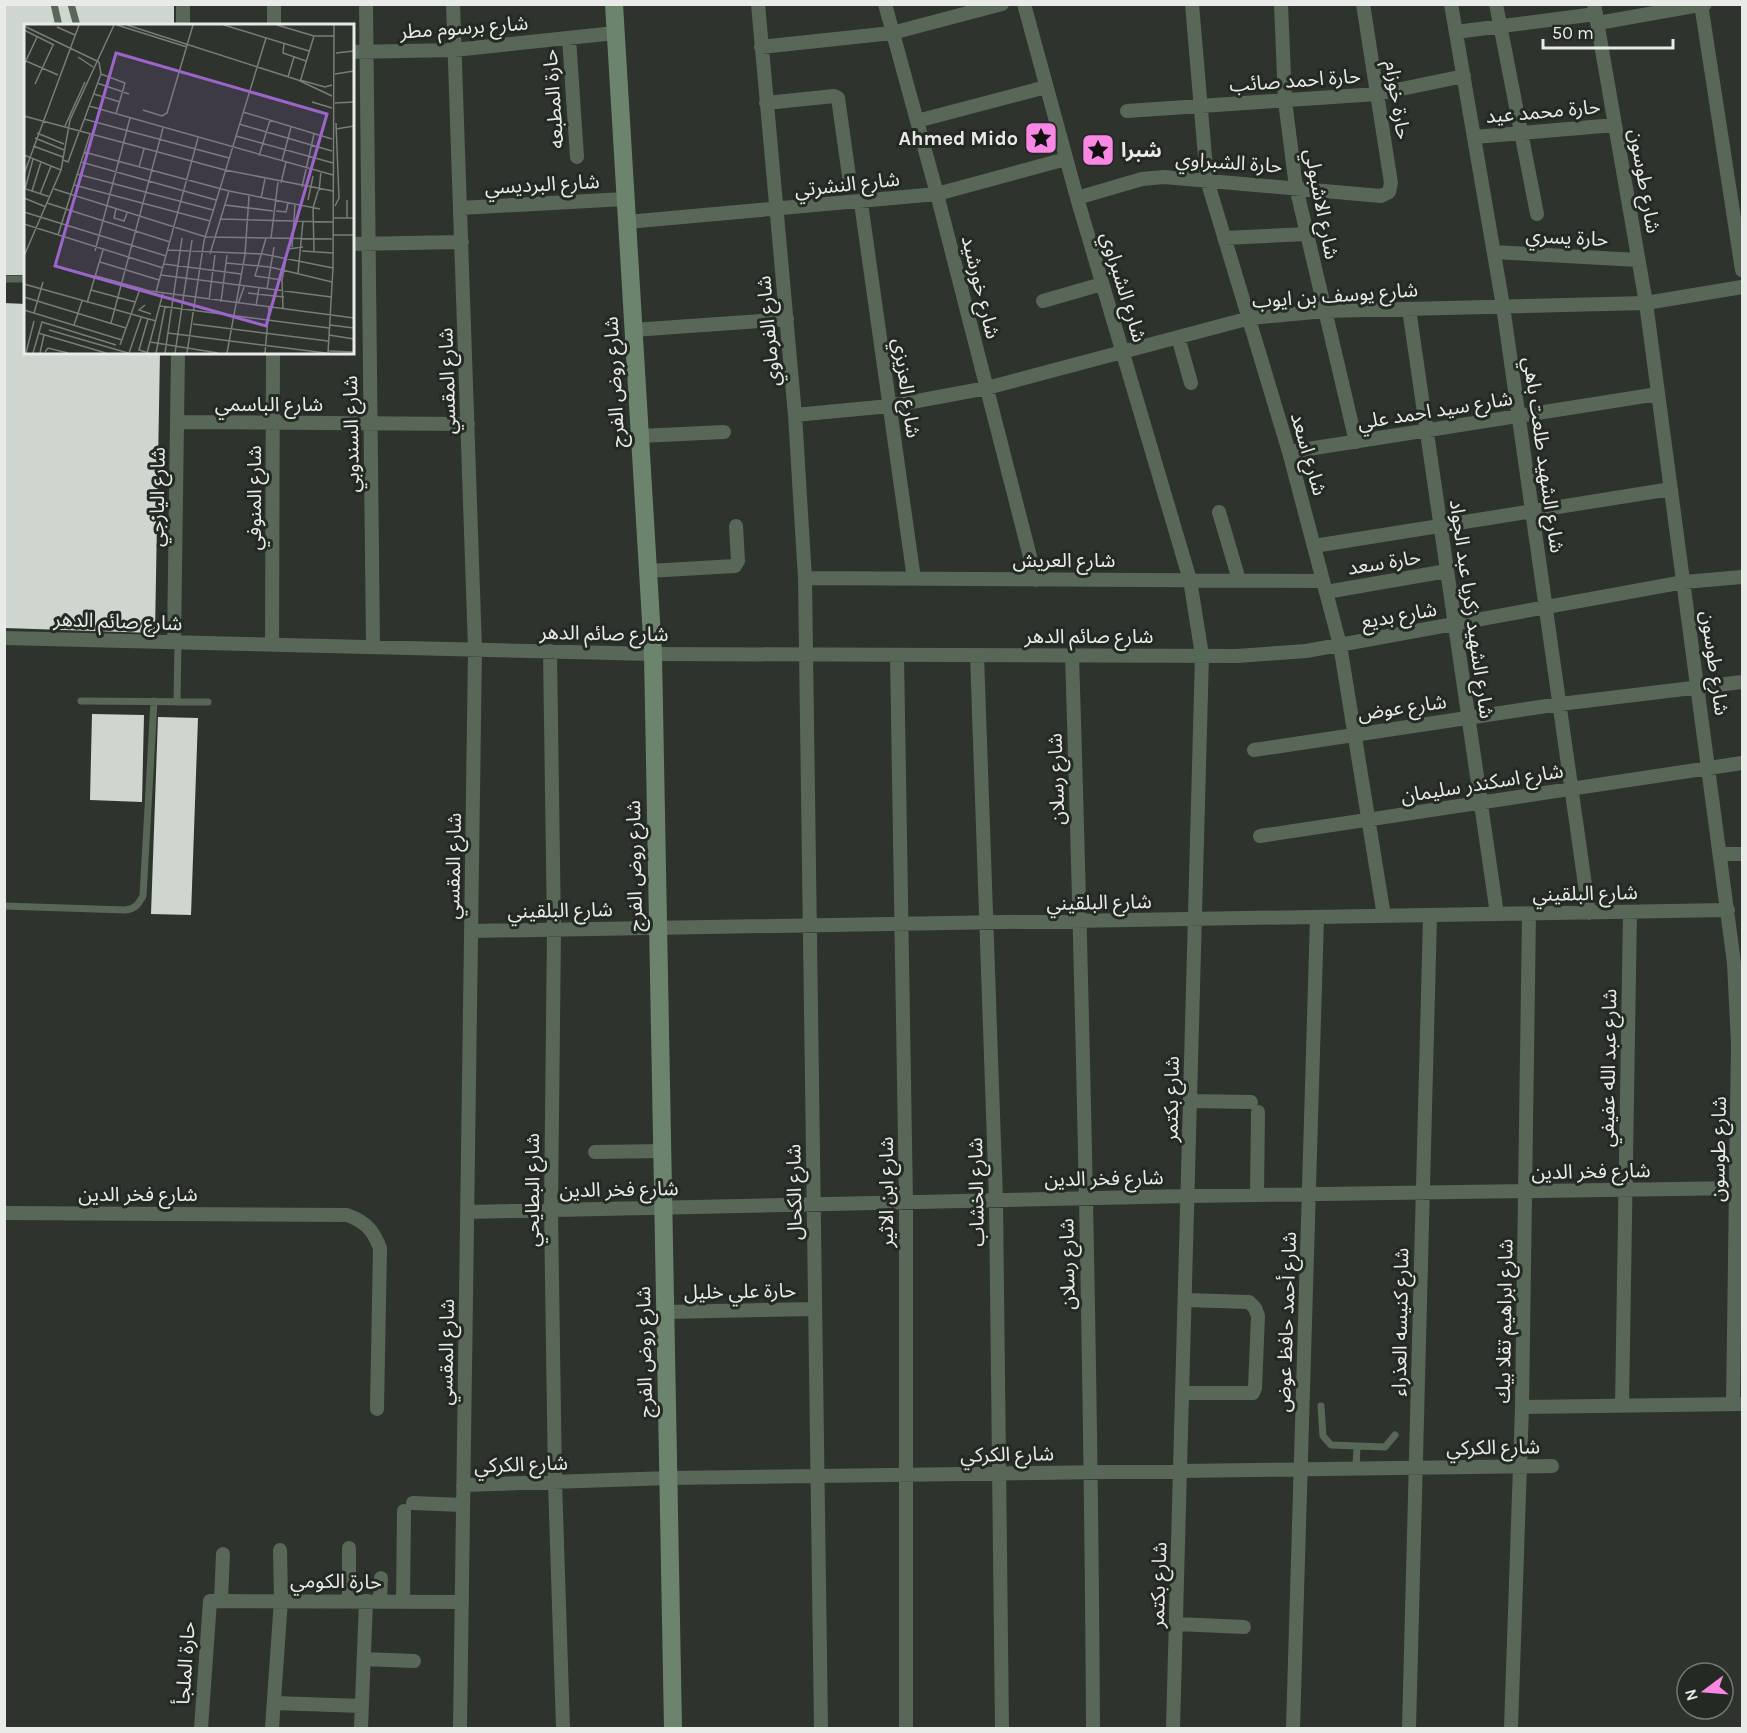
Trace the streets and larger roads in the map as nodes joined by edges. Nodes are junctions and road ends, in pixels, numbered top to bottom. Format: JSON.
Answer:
{"nodes":[{"id":1,"x":183,"y":4,"type":"edge"},
{"id":2,"x":274,"y":4,"type":"edge"},
{"id":3,"x":366,"y":4,"type":"edge"},
{"id":4,"x":453,"y":4,"type":"edge"},
{"id":5,"x":614,"y":4,"type":"edge"},
{"id":6,"x":758,"y":4,"type":"edge"},
{"id":7,"x":885,"y":4,"type":"edge"},
{"id":8,"x":1002,"y":4,"type":"edge"},
{"id":9,"x":1024,"y":4,"type":"edge"},
{"id":10,"x":1192,"y":4,"type":"edge"},
{"id":11,"x":1281,"y":4,"type":"edge"},
{"id":12,"x":1363,"y":4,"type":"edge"},
{"id":13,"x":1451,"y":4,"type":"edge"},
{"id":14,"x":1496,"y":4,"type":"edge"},
{"id":15,"x":1702,"y":5,"type":"edge"},
{"id":16,"x":1596,"y":14,"type":"edge"},
{"id":17,"x":183,"y":24,"type":"edge"},
{"id":18,"x":274,"y":24,"type":"edge"},
{"id":19,"x":1500,"y":26,"type":"junction"},
{"id":20,"x":1456,"y":32,"type":"junction"},
{"id":21,"x":615,"y":33,"type":"junction"},
{"id":22,"x":892,"y":33,"type":"junction"},
{"id":23,"x":568,"y":38,"type":"junction"},
{"id":24,"x":761,"y":46,"type":"junction"},
{"id":25,"x":454,"y":50,"type":"junction"},
{"id":26,"x":359,"y":52,"type":"edge"},
{"id":27,"x":1464,"y":76,"type":"junction"},
{"id":28,"x":1046,"y":87,"type":"junction"},
{"id":29,"x":1377,"y":94,"type":"junction"},
{"id":30,"x":1285,"y":101,"type":"junction"},
{"id":31,"x":766,"y":103,"type":"junction"},
{"id":32,"x":1200,"y":106,"type":"junction"},
{"id":33,"x":1127,"y":111,"type":"dead end"},
{"id":34,"x":917,"y":121,"type":"junction"},
{"id":35,"x":1615,"y":125,"type":"junction"},
{"id":36,"x":1521,"y":133,"type":"junction"},
{"id":37,"x":1475,"y":137,"type":"junction"},
{"id":38,"x":577,"y":158,"type":"dead end"},
{"id":39,"x":1066,"y":159,"type":"junction"},
{"id":40,"x":849,"y":176,"type":"dead end"},
{"id":41,"x":1207,"y":180,"type":"junction"},
{"id":42,"x":1296,"y":187,"type":"junction"},
{"id":43,"x":937,"y":194,"type":"junction"},
{"id":44,"x":1381,"y":195,"type":"joint"},
{"id":45,"x":1077,"y":198,"type":"junction"},
{"id":46,"x":625,"y":199,"type":"junction"},
{"id":47,"x":861,"y":203,"type":"junction"},
{"id":48,"x":460,"y":208,"type":"junction"},
{"id":49,"x":777,"y":210,"type":"junction"},
{"id":50,"x":1537,"y":214,"type":"dead end"},
{"id":51,"x":627,"y":222,"type":"junction"},
{"id":52,"x":1306,"y":234,"type":"junction"},
{"id":53,"x":1224,"y":238,"type":"junction"},
{"id":54,"x":462,"y":242,"type":"junction"},
{"id":55,"x":354,"y":244,"type":"edge"},
{"id":56,"x":369,"y":244,"type":"junction"},
{"id":57,"x":1494,"y":252,"type":"junction"},
{"id":58,"x":1638,"y":260,"type":"junction"},
{"id":59,"x":1743,"y":270,"type":"edge"},
{"id":60,"x":1102,"y":284,"type":"junction"},
{"id":61,"x":1743,"y":287,"type":"edge"},
{"id":62,"x":1043,"y":301,"type":"dead end"},
{"id":63,"x":1646,"y":303,"type":"junction"},
{"id":64,"x":1503,"y":306,"type":"junction"},
{"id":65,"x":1409,"y":309,"type":"junction"},
{"id":66,"x":1325,"y":311,"type":"junction"},
{"id":67,"x":1250,"y":318,"type":"junction"},
{"id":68,"x":787,"y":319,"type":"junction"},
{"id":69,"x":633,"y":330,"type":"junction"},
{"id":70,"x":1178,"y":337,"type":"junction"},
{"id":71,"x":1124,"y":352,"type":"junction"},
{"id":72,"x":178,"y":354,"type":"edge"},
{"id":73,"x":273,"y":354,"type":"edge"},
{"id":74,"x":1191,"y":383,"type":"dead end"},
{"id":75,"x":987,"y":387,"type":"junction"},
{"id":76,"x":1658,"y":394,"type":"junction"},
{"id":77,"x":890,"y":406,"type":"junction"},
{"id":78,"x":795,"y":416,"type":"junction"},
{"id":79,"x":1519,"y":416,"type":"junction"},
{"id":80,"x":177,"y":422,"type":"junction"},
{"id":81,"x":273,"y":423,"type":"junction"},
{"id":82,"x":371,"y":424,"type":"junction"},
{"id":83,"x":468,"y":424,"type":"junction"},
{"id":84,"x":1427,"y":431,"type":"junction"},
{"id":85,"x":724,"y":432,"type":"dead end"},
{"id":86,"x":640,"y":436,"type":"junction"},
{"id":87,"x":1356,"y":442,"type":"junction"},
{"id":88,"x":1289,"y":452,"type":"junction"},
{"id":89,"x":1671,"y":489,"type":"junction"},
{"id":90,"x":1532,"y":511,"type":"junction"},
{"id":91,"x":1219,"y":512,"type":"dead end"},
{"id":92,"x":736,"y":526,"type":"dead end"},
{"id":93,"x":1441,"y":526,"type":"junction"},
{"id":94,"x":1314,"y":546,"type":"junction"},
{"id":95,"x":648,"y":571,"type":"junction"},
{"id":96,"x":1447,"y":572,"type":"junction"},
{"id":97,"x":1743,"y":577,"type":"edge"},
{"id":98,"x":805,"y":578,"type":"junction"},
{"id":99,"x":914,"y":579,"type":"junction"},
{"id":100,"x":1036,"y":580,"type":"junction"},
{"id":101,"x":1190,"y":580,"type":"junction"},
{"id":102,"x":1239,"y":580,"type":"junction"},
{"id":103,"x":1684,"y":582,"type":"junction"},
{"id":104,"x":1325,"y":586,"type":"junction"},
{"id":105,"x":1546,"y":609,"type":"junction"},
{"id":106,"x":1455,"y":625,"type":"junction"},
{"id":107,"x":4,"y":638,"type":"edge"},
{"id":108,"x":176,"y":642,"type":"junction"},
{"id":109,"x":273,"y":645,"type":"junction"},
{"id":110,"x":1340,"y":645,"type":"junction"},
{"id":111,"x":374,"y":647,"type":"junction"},
{"id":112,"x":475,"y":650,"type":"junction"},
{"id":113,"x":550,"y":651,"type":"junction"},
{"id":114,"x":653,"y":654,"type":"junction"},
{"id":115,"x":806,"y":655,"type":"junction"},
{"id":116,"x":897,"y":655,"type":"junction"},
{"id":117,"x":977,"y":655,"type":"junction"},
{"id":118,"x":1072,"y":655,"type":"junction"},
{"id":119,"x":1202,"y":655,"type":"junction"},
{"id":120,"x":1743,"y":681,"type":"edge"},
{"id":121,"x":1699,"y":687,"type":"junction"},
{"id":122,"x":1560,"y":704,"type":"junction"},
{"id":123,"x":1468,"y":717,"type":"junction"},
{"id":124,"x":1355,"y":734,"type":"junction"},
{"id":125,"x":1254,"y":750,"type":"dead end"},
{"id":126,"x":1743,"y":763,"type":"edge"},
{"id":127,"x":1710,"y":768,"type":"junction"},
{"id":128,"x":1571,"y":789,"type":"junction"},
{"id":129,"x":1481,"y":803,"type":"junction"},
{"id":130,"x":1369,"y":819,"type":"junction"},
{"id":131,"x":1260,"y":836,"type":"dead end"},
{"id":132,"x":1721,"y":854,"type":"junction"},
{"id":133,"x":1743,"y":854,"type":"edge"},
{"id":134,"x":1630,"y":912,"type":"junction"},
{"id":135,"x":1589,"y":913,"type":"junction"},
{"id":136,"x":1497,"y":914,"type":"junction"},
{"id":137,"x":1529,"y":914,"type":"junction"},
{"id":138,"x":1384,"y":916,"type":"junction"},
{"id":139,"x":1430,"y":916,"type":"junction"},
{"id":140,"x":1317,"y":917,"type":"junction"},
{"id":141,"x":1733,"y":917,"type":"edge"},
{"id":142,"x":1194,"y":919,"type":"junction"},
{"id":143,"x":1080,"y":921,"type":"junction"},
{"id":144,"x":988,"y":923,"type":"junction"},
{"id":145,"x":902,"y":924,"type":"junction"},
{"id":146,"x":810,"y":926,"type":"junction"},
{"id":147,"x":658,"y":928,"type":"junction"},
{"id":148,"x":554,"y":930,"type":"junction"},
{"id":149,"x":471,"y":931,"type":"junction"},
{"id":150,"x":1738,"y":963,"type":"edge"},
{"id":151,"x":1741,"y":1043,"type":"edge"},
{"id":152,"x":1190,"y":1101,"type":"junction"},
{"id":153,"x":595,"y":1152,"type":"dead end"},
{"id":154,"x":663,"y":1152,"type":"junction"},
{"id":155,"x":1740,"y":1188,"type":"edge"},
{"id":156,"x":1626,"y":1190,"type":"junction"},
{"id":157,"x":1525,"y":1191,"type":"junction"},
{"id":158,"x":1422,"y":1193,"type":"junction"},
{"id":159,"x":1309,"y":1194,"type":"junction"},
{"id":160,"x":1257,"y":1195,"type":"junction"},
{"id":161,"x":1188,"y":1196,"type":"junction"},
{"id":162,"x":1085,"y":1198,"type":"junction"},
{"id":163,"x":996,"y":1200,"type":"junction"},
{"id":164,"x":906,"y":1202,"type":"junction"},
{"id":165,"x":814,"y":1204,"type":"junction"},
{"id":166,"x":664,"y":1207,"type":"junction"},
{"id":167,"x":550,"y":1210,"type":"junction"},
{"id":168,"x":467,"y":1212,"type":"junction"},
{"id":169,"x":4,"y":1213,"type":"edge"},
{"id":170,"x":1186,"y":1300,"type":"junction"},
{"id":171,"x":815,"y":1309,"type":"junction"},
{"id":172,"x":665,"y":1312,"type":"junction"},
{"id":173,"x":1184,"y":1393,"type":"junction"},
{"id":174,"x":1738,"y":1404,"type":"edge"},
{"id":175,"x":1623,"y":1405,"type":"junction"},
{"id":176,"x":1522,"y":1407,"type":"junction"},
{"id":177,"x":377,"y":1409,"type":"dead end"},
{"id":178,"x":1520,"y":1466,"type":"junction"},
{"id":179,"x":1552,"y":1466,"type":"dead end"},
{"id":180,"x":1415,"y":1468,"type":"junction"},
{"id":181,"x":1301,"y":1469,"type":"junction"},
{"id":182,"x":1182,"y":1471,"type":"junction"},
{"id":183,"x":1092,"y":1472,"type":"junction"},
{"id":184,"x":1001,"y":1473,"type":"junction"},
{"id":185,"x":906,"y":1475,"type":"junction"},
{"id":186,"x":817,"y":1476,"type":"junction"},
{"id":187,"x":669,"y":1478,"type":"junction"},
{"id":188,"x":555,"y":1482,"type":"junction"},
{"id":189,"x":463,"y":1485,"type":"junction"},
{"id":190,"x":463,"y":1505,"type":"junction"},
{"id":191,"x":349,"y":1548,"type":"dead end"},
{"id":192,"x":280,"y":1550,"type":"dead end"},
{"id":193,"x":223,"y":1554,"type":"dead end"},
{"id":194,"x":381,"y":1578,"type":"dead end"},
{"id":195,"x":215,"y":1600,"type":"junction"},
{"id":196,"x":281,"y":1600,"type":"junction"},
{"id":197,"x":348,"y":1601,"type":"junction"},
{"id":198,"x":373,"y":1601,"type":"junction"},
{"id":199,"x":403,"y":1602,"type":"junction"},
{"id":200,"x":462,"y":1602,"type":"junction"},
{"id":201,"x":1177,"y":1624,"type":"junction"},
{"id":202,"x":1244,"y":1627,"type":"dead end"},
{"id":203,"x":364,"y":1659,"type":"junction"},
{"id":204,"x":414,"y":1661,"type":"dead end"},
{"id":205,"x":274,"y":1703,"type":"junction"},
{"id":206,"x":362,"y":1706,"type":"junction"},
{"id":207,"x":201,"y":1728,"type":"edge"},
{"id":208,"x":272,"y":1728,"type":"edge"},
{"id":209,"x":361,"y":1728,"type":"edge"},
{"id":210,"x":460,"y":1728,"type":"edge"},
{"id":211,"x":563,"y":1728,"type":"edge"},
{"id":212,"x":673,"y":1728,"type":"edge"},
{"id":213,"x":821,"y":1728,"type":"edge"},
{"id":214,"x":906,"y":1728,"type":"edge"},
{"id":215,"x":1002,"y":1728,"type":"edge"},
{"id":216,"x":1093,"y":1728,"type":"edge"},
{"id":217,"x":1173,"y":1728,"type":"edge"},
{"id":218,"x":1293,"y":1728,"type":"edge"},
{"id":219,"x":1409,"y":1728,"type":"edge"},
{"id":220,"x":1511,"y":1728,"type":"edge"}],
"edges":[{"from":1,"to":17,"type":"street"},
{"from":2,"to":18,"type":"street"},
{"from":3,"to":26,"type":"street","name":"شارع السندوبي"},
{"from":4,"to":25,"type":"street","name":"شارع المقسي"},
{"from":5,"to":21,"type":"street","name":"شارع روض الفرج"},
{"from":6,"to":24,"type":"street","name":"شارع الفرماوي"},
{"from":7,"to":22,"type":"street","name":"شارع خورشيد"},
{"from":8,"to":22,"type":"street"},
{"from":9,"to":28,"type":"street","name":"شارع الشبراوي"},
{"from":10,"to":32,"type":"street","name":"شارع اسعد"},
{"from":11,"to":30,"type":"street","name":"شارع الاشبولي"},
{"from":12,"to":29,"type":"street","name":"حارة خوزام"},
{"from":13,"to":20,"type":"street","name":"شارع الشهيد طلعت باهي"},
{"from":14,"to":19,"type":"street"},
{"from":15,"to":16,"type":"street"},
{"from":15,"to":59,"type":"street"},
{"from":16,"to":19,"type":"street"},
{"from":16,"to":35,"type":"street","name":"شارع طوسون"},
{"from":19,"to":20,"type":"street"},
{"from":19,"to":36,"type":"street"},
{"from":20,"to":27,"type":"street","name":"شارع الشهيد طلعت باهي"},
{"from":21,"to":23,"type":"street","name":"شارع برسوم مطر"},
{"from":21,"to":46,"type":"street","name":"شارع روض الفرج"},
{"from":22,"to":24,"type":"street"},
{"from":22,"to":34,"type":"street","name":"شارع خورشيد"},
{"from":23,"to":25,"type":"street","name":"شارع برسوم مطر"},
{"from":23,"to":38,"type":"street","name":"حارة المطبعه"},
{"from":24,"to":31,"type":"street","name":"شارع الفرماوي"},
{"from":25,"to":26,"type":"street","name":"شارع برسوم مطر"},
{"from":25,"to":48,"type":"street","name":"شارع المقسي"},
{"from":26,"to":56,"type":"street","name":"شارع السندوبي"},
{"from":27,"to":29,"type":"street","name":"حارة احمد صائب"},
{"from":27,"to":37,"type":"street","name":"شارع الشهيد طلعت باهي"},
{"from":28,"to":34,"type":"street"},
{"from":28,"to":39,"type":"street","name":"شارع الشبراوي"},
{"from":29,"to":30,"type":"street","name":"حارة احمد صائب"},
{"from":29,"to":44,"type":"street","name":"حارة خوزام"},
{"from":30,"to":32,"type":"street","name":"حارة احمد صائب"},
{"from":30,"to":42,"type":"street","name":"شارع الاشبولي"},
{"from":31,"to":40,"type":"street"},
{"from":31,"to":49,"type":"street","name":"شارع الفرماوي"},
{"from":32,"to":33,"type":"street","name":"حارة احمد صائب"},
{"from":32,"to":41,"type":"street","name":"شارع اسعد"},
{"from":34,"to":43,"type":"street","name":"شارع خورشيد"},
{"from":35,"to":36,"type":"street","name":"حارة محمد عيد"},
{"from":35,"to":58,"type":"street","name":"شارع طوسون"},
{"from":36,"to":37,"type":"street","name":"حارة محمد عيد"},
{"from":36,"to":50,"type":"street"},
{"from":37,"to":57,"type":"street","name":"شارع الشهيد طلعت باهي"},
{"from":39,"to":43,"type":"street","name":"شارع النشرتي"},
{"from":39,"to":45,"type":"street","name":"شارع الشبراوي"},
{"from":41,"to":42,"type":"street","name":"حارة الشبراوي"},
{"from":41,"to":45,"type":"street","name":"حارة الشبراوي"},
{"from":41,"to":53,"type":"street","name":"شارع اسعد"},
{"from":42,"to":44,"type":"street","name":"حارة الشبراوي"},
{"from":42,"to":52,"type":"street","name":"شارع الاشبولي"},
{"from":43,"to":47,"type":"street","name":"شارع النشرتي"},
{"from":43,"to":75,"type":"street","name":"شارع خورشيد"},
{"from":45,"to":60,"type":"street","name":"شارع الشبراوي"},
{"from":46,"to":48,"type":"street","name":"شارع البرديسي"},
{"from":46,"to":51,"type":"street","name":"شارع روض الفرج"},
{"from":47,"to":49,"type":"street","name":"شارع النشرتي"},
{"from":47,"to":77,"type":"street","name":"شارع العزيزي"},
{"from":48,"to":54,"type":"street","name":"شارع المقسي"},
{"from":49,"to":51,"type":"street","name":"شارع النشرتي"},
{"from":49,"to":68,"type":"street","name":"شارع الفرماوي"},
{"from":51,"to":69,"type":"street","name":"شارع روض الفرج"},
{"from":52,"to":53,"type":"street"},
{"from":52,"to":66,"type":"street","name":"شارع الاشبولي"},
{"from":53,"to":67,"type":"street","name":"شارع اسعد"},
{"from":54,"to":56,"type":"street"},
{"from":54,"to":83,"type":"street","name":"شارع المقسي"},
{"from":55,"to":56,"type":"street"},
{"from":56,"to":82,"type":"street","name":"شارع السندوبي"},
{"from":57,"to":58,"type":"street","name":"حارة يسري"},
{"from":57,"to":64,"type":"street","name":"شارع الشهيد طلعت باهي"},
{"from":58,"to":63,"type":"street","name":"شارع طوسون"},
{"from":60,"to":62,"type":"street"},
{"from":60,"to":71,"type":"street","name":"شارع الشبراوي"},
{"from":61,"to":63,"type":"street","name":"شارع يوسف بن ايوب"},
{"from":63,"to":64,"type":"street","name":"شارع يوسف بن ايوب"},
{"from":63,"to":76,"type":"street","name":"شارع طوسون"},
{"from":64,"to":65,"type":"street","name":"شارع يوسف بن ايوب"},
{"from":64,"to":79,"type":"street","name":"شارع الشهيد طلعت باهي"},
{"from":65,"to":66,"type":"street","name":"شارع يوسف بن ايوب"},
{"from":65,"to":84,"type":"street","name":"شارع الشهيد زكريا عبد الجواد"},
{"from":66,"to":67,"type":"street","name":"شارع يوسف بن ايوب"},
{"from":66,"to":87,"type":"street","name":"شارع الاشبولي"},
{"from":67,"to":70,"type":"street","name":"شارع يوسف بن ايوب"},
{"from":67,"to":88,"type":"street","name":"شارع اسعد"},
{"from":68,"to":69,"type":"street"},
{"from":68,"to":78,"type":"street","name":"شارع الفرماوي"},
{"from":69,"to":86,"type":"street","name":"شارع روض الفرج"},
{"from":70,"to":71,"type":"street","name":"شارع يوسف بن ايوب"},
{"from":70,"to":74,"type":"street"},
{"from":71,"to":75,"type":"street","name":"شارع يوسف بن ايوب"},
{"from":71,"to":101,"type":"street","name":"شارع الشبراوي"},
{"from":72,"to":80,"type":"street","name":"شارع اليازجي"},
{"from":73,"to":81,"type":"street","name":"شارع المنوفي"},
{"from":75,"to":77,"type":"street","name":"شارع يوسف بن ايوب"},
{"from":75,"to":100,"type":"street","name":"شارع خورشيد"},
{"from":76,"to":79,"type":"street","name":"شارع سيد احمد علي"},
{"from":76,"to":89,"type":"street","name":"شارع طوسون"},
{"from":77,"to":78,"type":"street","name":"شارع يوسف بن ايوب"},
{"from":77,"to":99,"type":"street","name":"شارع العزيزي"},
{"from":78,"to":98,"type":"street","name":"شارع الفرماوي"},
{"from":79,"to":84,"type":"street","name":"شارع سيد احمد علي"},
{"from":79,"to":90,"type":"street","name":"شارع الشهيد طلعت باهي"},
{"from":80,"to":81,"type":"street","name":"شارع الباسمي"},
{"from":80,"to":108,"type":"street","name":"شارع اليازجي"},
{"from":81,"to":82,"type":"street","name":"شارع الباسمي"},
{"from":81,"to":109,"type":"street","name":"شارع المنوفي"},
{"from":82,"to":83,"type":"street","name":"شارع الباسمي"},
{"from":82,"to":111,"type":"street","name":"شارع السندوبي"},
{"from":83,"to":112,"type":"street","name":"شارع المقسي"},
{"from":84,"to":87,"type":"street","name":"شارع سيد احمد علي"},
{"from":84,"to":93,"type":"street","name":"شارع الشهيد زكريا عبد الجواد"},
{"from":85,"to":86,"type":"street"},
{"from":86,"to":95,"type":"street","name":"شارع روض الفرج"},
{"from":87,"to":88,"type":"street","name":"شارع سيد احمد علي"},
{"from":88,"to":94,"type":"street","name":"شارع اسعد"},
{"from":89,"to":90,"type":"street"},
{"from":89,"to":103,"type":"street","name":"شارع طوسون"},
{"from":90,"to":93,"type":"street"},
{"from":90,"to":105,"type":"street","name":"شارع الشهيد طلعت باهي"},
{"from":91,"to":102,"type":"street"},
{"from":92,"to":95,"type":"street"},
{"from":93,"to":94,"type":"street"},
{"from":93,"to":96,"type":"street","name":"شارع الشهيد زكريا عبد الجواد"},
{"from":94,"to":104,"type":"street","name":"شارع اسعد"},
{"from":95,"to":114,"type":"street","name":"شارع روض الفرج"},
{"from":96,"to":104,"type":"street","name":"حارة سعد"},
{"from":96,"to":106,"type":"street","name":"شارع الشهيد زكريا عبد الجواد"},
{"from":97,"to":103,"type":"street","name":"شارع بديع"},
{"from":98,"to":99,"type":"street","name":"شارع العريش"},
{"from":98,"to":115,"type":"street","name":"شارع الفرماوي"},
{"from":99,"to":100,"type":"street","name":"شارع العريش"},
{"from":100,"to":101,"type":"street","name":"شارع العريش"},
{"from":101,"to":102,"type":"street","name":"شارع العريش"},
{"from":101,"to":119,"type":"street","name":"شارع بكتمر"},
{"from":102,"to":104,"type":"street","name":"شارع العريش"},
{"from":103,"to":105,"type":"street","name":"شارع بديع"},
{"from":103,"to":121,"type":"street","name":"شارع طوسون"},
{"from":104,"to":110,"type":"street","name":"شارع اسعد"},
{"from":105,"to":106,"type":"street","name":"شارع بديع"},
{"from":105,"to":122,"type":"street","name":"شارع الشهيد طلعت باهي"},
{"from":106,"to":110,"type":"street","name":"شارع بديع"},
{"from":106,"to":123,"type":"street","name":"شارع الشهيد زكريا عبد الجواد"},
{"from":107,"to":108,"type":"street","name":"شارع صائم الدهر"},
{"from":108,"to":109,"type":"street","name":"شارع صائم الدهر"},
{"from":109,"to":111,"type":"street","name":"شارع صائم الدهر"},
{"from":110,"to":119,"type":"street","name":"شارع بديع"},
{"from":110,"to":124,"type":"street","name":"شارع اسعد"},
{"from":111,"to":112,"type":"street","name":"شارع صائم الدهر"},
{"from":112,"to":113,"type":"street","name":"شارع صائم الدهر"},
{"from":112,"to":149,"type":"street","name":"شارع المقسي"},
{"from":113,"to":114,"type":"street","name":"شارع صائم الدهر"},
{"from":113,"to":148,"type":"street","name":"شارع البطايحي"},
{"from":114,"to":115,"type":"street","name":"شارع صائم الدهر"},
{"from":114,"to":147,"type":"street","name":"شارع روض الفرج"},
{"from":115,"to":116,"type":"street","name":"شارع صائم الدهر"},
{"from":115,"to":146,"type":"street","name":"شارع الكحال"},
{"from":116,"to":117,"type":"street","name":"شارع صائم الدهر"},
{"from":116,"to":145,"type":"street","name":"شارع ابن الاثير"},
{"from":117,"to":118,"type":"street","name":"شارع صائم الدهر"},
{"from":117,"to":144,"type":"street","name":"شارع الخشاب"},
{"from":118,"to":119,"type":"street","name":"شارع صائم الدهر"},
{"from":118,"to":143,"type":"street","name":"شارع رسلان"},
{"from":119,"to":142,"type":"street","name":"شارع بكتمر"},
{"from":120,"to":121,"type":"street","name":"شارع عوض"},
{"from":121,"to":122,"type":"street","name":"شارع عوض"},
{"from":121,"to":127,"type":"street","name":"شارع طوسون"},
{"from":122,"to":123,"type":"street","name":"شارع عوض"},
{"from":122,"to":128,"type":"street","name":"شارع الشهيد طلعت باهي"},
{"from":123,"to":124,"type":"street","name":"شارع عوض"},
{"from":123,"to":129,"type":"street","name":"شارع الشهيد زكريا عبد الجواد"},
{"from":124,"to":125,"type":"street","name":"شارع عوض"},
{"from":124,"to":130,"type":"street","name":"شارع اسعد"},
{"from":126,"to":127,"type":"street","name":"شارع اسكندر سليمان"},
{"from":127,"to":128,"type":"street","name":"شارع اسكندر سليمان"},
{"from":127,"to":132,"type":"street","name":"شارع طوسون"},
{"from":128,"to":129,"type":"street","name":"شارع اسكندر سليمان"},
{"from":128,"to":135,"type":"street","name":"شارع الشهيد طلعت باهي"},
{"from":129,"to":130,"type":"street","name":"شارع اسكندر سليمان"},
{"from":129,"to":136,"type":"street","name":"شارع الشهيد زكريا عبد الجواد"},
{"from":130,"to":131,"type":"street","name":"شارع اسكندر سليمان"},
{"from":130,"to":138,"type":"street","name":"شارع اسعد"},
{"from":132,"to":133,"type":"street"},
{"from":132,"to":141,"type":"street","name":"شارع طوسون"},
{"from":134,"to":135,"type":"street","name":"شارع البلقيني"},
{"from":134,"to":141,"type":"street","name":"شارع البلقيني"},
{"from":134,"to":156,"type":"street","name":"شارع عبد الله عفيفي"},
{"from":135,"to":137,"type":"street","name":"شارع البلقيني"},
{"from":136,"to":137,"type":"street","name":"شارع البلقيني"},
{"from":136,"to":139,"type":"street","name":"شارع البلقيني"},
{"from":137,"to":157,"type":"street","name":"شارع ابراهيم تقلا بيك"},
{"from":138,"to":139,"type":"street","name":"شارع البلقيني"},
{"from":138,"to":140,"type":"street","name":"شارع البلقيني"},
{"from":139,"to":158,"type":"street","name":"شارع كنيسه العذراء"},
{"from":140,"to":142,"type":"street","name":"شارع البلقيني"},
{"from":140,"to":159,"type":"street","name":"شارع أحمد حافظ عوض"},
{"from":141,"to":150,"type":"street","name":"شارع طوسون"},
{"from":142,"to":143,"type":"street","name":"شارع البلقيني"},
{"from":142,"to":152,"type":"street","name":"شارع بكتمر"},
{"from":143,"to":144,"type":"street","name":"شارع البلقيني"},
{"from":143,"to":162,"type":"street","name":"شارع رسلان"},
{"from":144,"to":145,"type":"street","name":"شارع البلقيني"},
{"from":144,"to":163,"type":"street","name":"شارع الخشاب"},
{"from":145,"to":146,"type":"street","name":"شارع البلقيني"},
{"from":145,"to":164,"type":"street","name":"شارع ابن الاثير"},
{"from":146,"to":147,"type":"street","name":"شارع البلقيني"},
{"from":146,"to":165,"type":"street","name":"شارع الكحال"},
{"from":147,"to":148,"type":"street","name":"شارع البلقيني"},
{"from":147,"to":154,"type":"street","name":"شارع روض الفرج"},
{"from":148,"to":149,"type":"street","name":"شارع البلقيني"},
{"from":148,"to":167,"type":"street","name":"شارع البطايحي"},
{"from":149,"to":168,"type":"street","name":"شارع المقسي"},
{"from":150,"to":151,"type":"street","name":"شارع طوسون"},
{"from":151,"to":155,"type":"street","name":"شارع طوسون"},
{"from":152,"to":160,"type":"street"},
{"from":152,"to":161,"type":"street","name":"شارع بكتمر"},
{"from":153,"to":154,"type":"street"},
{"from":154,"to":166,"type":"street","name":"شارع روض الفرج"},
{"from":155,"to":156,"type":"street","name":"شارع فخر الدين"},
{"from":155,"to":174,"type":"street","name":"شارع طوسون"},
{"from":156,"to":157,"type":"street","name":"شارع فخر الدين"},
{"from":156,"to":175,"type":"street","name":"شارع عبد الله عفيفي"},
{"from":157,"to":158,"type":"street","name":"شارع فخر الدين"},
{"from":157,"to":176,"type":"street","name":"شارع ابراهيم تقلا بيك"},
{"from":158,"to":159,"type":"street","name":"شارع فخر الدين"},
{"from":158,"to":180,"type":"street","name":"شارع كنيسه العذراء"},
{"from":159,"to":160,"type":"street","name":"شارع فخر الدين"},
{"from":159,"to":181,"type":"street","name":"شارع أحمد حافظ عوض"},
{"from":160,"to":161,"type":"street","name":"شارع فخر الدين"},
{"from":161,"to":162,"type":"street","name":"شارع فخر الدين"},
{"from":161,"to":170,"type":"street","name":"شارع بكتمر"},
{"from":162,"to":163,"type":"street","name":"شارع فخر الدين"},
{"from":162,"to":183,"type":"street","name":"شارع رسلان"},
{"from":163,"to":164,"type":"street","name":"شارع فخر الدين"},
{"from":163,"to":184,"type":"street","name":"شارع الخشاب"},
{"from":164,"to":165,"type":"street","name":"شارع فخر الدين"},
{"from":164,"to":185,"type":"street","name":"شارع ابن الاثير"},
{"from":165,"to":166,"type":"street","name":"شارع فخر الدين"},
{"from":165,"to":171,"type":"street","name":"شارع الكحال"},
{"from":166,"to":167,"type":"street","name":"شارع فخر الدين"},
{"from":166,"to":172,"type":"street","name":"شارع روض الفرج"},
{"from":167,"to":168,"type":"street","name":"شارع فخر الدين"},
{"from":167,"to":188,"type":"street","name":"شارع البطايحي"},
{"from":168,"to":189,"type":"street","name":"شارع المقسي"},
{"from":169,"to":177,"type":"street","name":"شارع فخر الدين"},
{"from":170,"to":173,"type":"street","name":"شارع بكتمر"},
{"from":170,"to":173,"type":"street"},
{"from":171,"to":172,"type":"street","name":"حارة علي خليل"},
{"from":171,"to":186,"type":"street","name":"شارع الكحال"},
{"from":172,"to":187,"type":"street","name":"شارع روض الفرج"},
{"from":173,"to":182,"type":"street","name":"شارع بكتمر"},
{"from":174,"to":175,"type":"street"},
{"from":175,"to":176,"type":"street"},
{"from":176,"to":178,"type":"street","name":"شارع ابراهيم تقلا بيك"},
{"from":178,"to":179,"type":"street","name":"شارع الكركي"},
{"from":178,"to":180,"type":"street","name":"شارع الكركي"},
{"from":178,"to":220,"type":"street","name":"شارع ابراهيم تقلا بيك"},
{"from":180,"to":181,"type":"street","name":"شارع الكركي"},
{"from":180,"to":219,"type":"street","name":"شارع كنيسه العذراء"},
{"from":181,"to":182,"type":"street","name":"شارع الكركي"},
{"from":181,"to":218,"type":"street","name":"شارع أحمد حافظ عوض"},
{"from":182,"to":183,"type":"street","name":"شارع الكركي"},
{"from":182,"to":201,"type":"street","name":"شارع بكتمر"},
{"from":183,"to":184,"type":"street","name":"شارع الكركي"},
{"from":183,"to":216,"type":"street","name":"شارع رسلان"},
{"from":184,"to":185,"type":"street","name":"شارع الكركي"},
{"from":184,"to":215,"type":"street","name":"شارع الخشاب"},
{"from":185,"to":186,"type":"street","name":"شارع الكركي"},
{"from":185,"to":214,"type":"street","name":"شارع ابن الاثير"},
{"from":186,"to":187,"type":"street","name":"شارع الكركي"},
{"from":186,"to":213,"type":"street","name":"شارع الكحال"},
{"from":187,"to":188,"type":"street","name":"شارع الكركي"},
{"from":187,"to":212,"type":"street","name":"شارع روض الفرج"},
{"from":188,"to":189,"type":"street","name":"شارع الكركي"},
{"from":188,"to":211,"type":"street","name":"شارع البطايحي"},
{"from":189,"to":190,"type":"street","name":"شارع المقسي"},
{"from":190,"to":199,"type":"street"},
{"from":190,"to":200,"type":"street","name":"شارع المقسي"},
{"from":191,"to":197,"type":"street"},
{"from":192,"to":196,"type":"street"},
{"from":193,"to":195,"type":"street","name":"حارة الملجأ"},
{"from":194,"to":198,"type":"street"},
{"from":195,"to":196,"type":"street","name":"حارة الكومي"},
{"from":195,"to":207,"type":"street","name":"حارة الملجأ"},
{"from":196,"to":197,"type":"street","name":"حارة الكومي"},
{"from":196,"to":205,"type":"street"},
{"from":197,"to":198,"type":"street","name":"حارة الكومي"},
{"from":198,"to":199,"type":"street","name":"حارة الكومي"},
{"from":198,"to":203,"type":"street"},
{"from":199,"to":200,"type":"street","name":"حارة الكومي"},
{"from":200,"to":210,"type":"street","name":"شارع المقسي"},
{"from":201,"to":202,"type":"street"},
{"from":201,"to":217,"type":"street","name":"شارع بكتمر"},
{"from":203,"to":204,"type":"street"},
{"from":203,"to":206,"type":"street"},
{"from":205,"to":206,"type":"street"},
{"from":205,"to":208,"type":"street"},
{"from":206,"to":209,"type":"street"}]}
